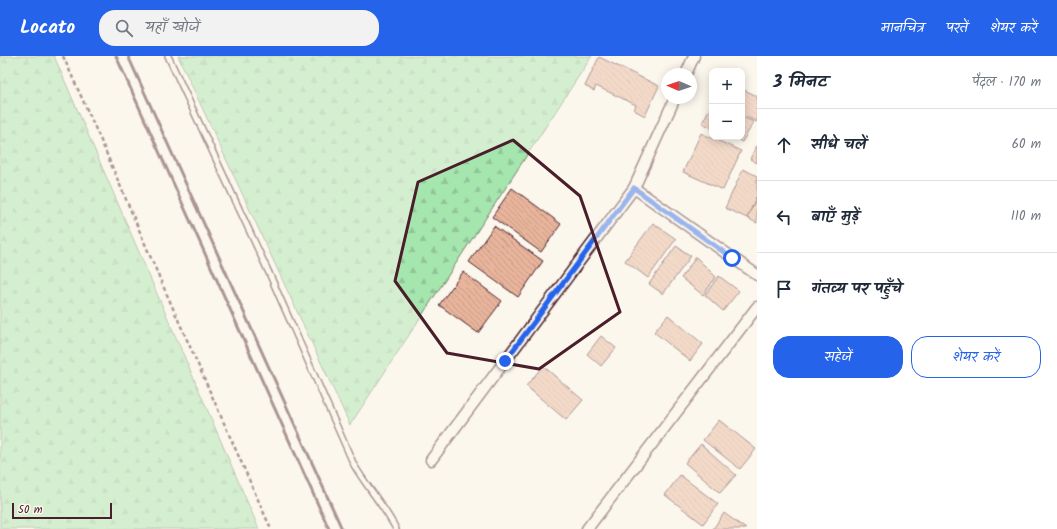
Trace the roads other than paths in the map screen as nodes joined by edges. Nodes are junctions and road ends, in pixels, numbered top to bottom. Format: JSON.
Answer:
{"nodes":[{"id":1,"x":168,"y":56,"type":"edge"},
{"id":2,"x":694,"y":56,"type":"edge"},
{"id":3,"x":689,"y":68,"type":"edge"},
{"id":4,"x":672,"y":104,"type":"edge"},
{"id":5,"x":634,"y":188,"type":"junction"},
{"id":6,"x":757,"y":275,"type":"edge"},
{"id":7,"x":757,"y":307,"type":"edge"},
{"id":8,"x":431,"y":460,"type":"dead end"},
{"id":9,"x":396,"y":529,"type":"edge"},
{"id":10,"x":587,"y":529,"type":"edge"}],
"edges":[{"from":1,"to":9,"type":"lane"},
{"from":2,"to":3,"type":"street"},
{"from":4,"to":5,"type":"street"},
{"from":5,"to":6,"type":"street"},
{"from":5,"to":8,"type":"street"},
{"from":7,"to":10,"type":"street"}]}
